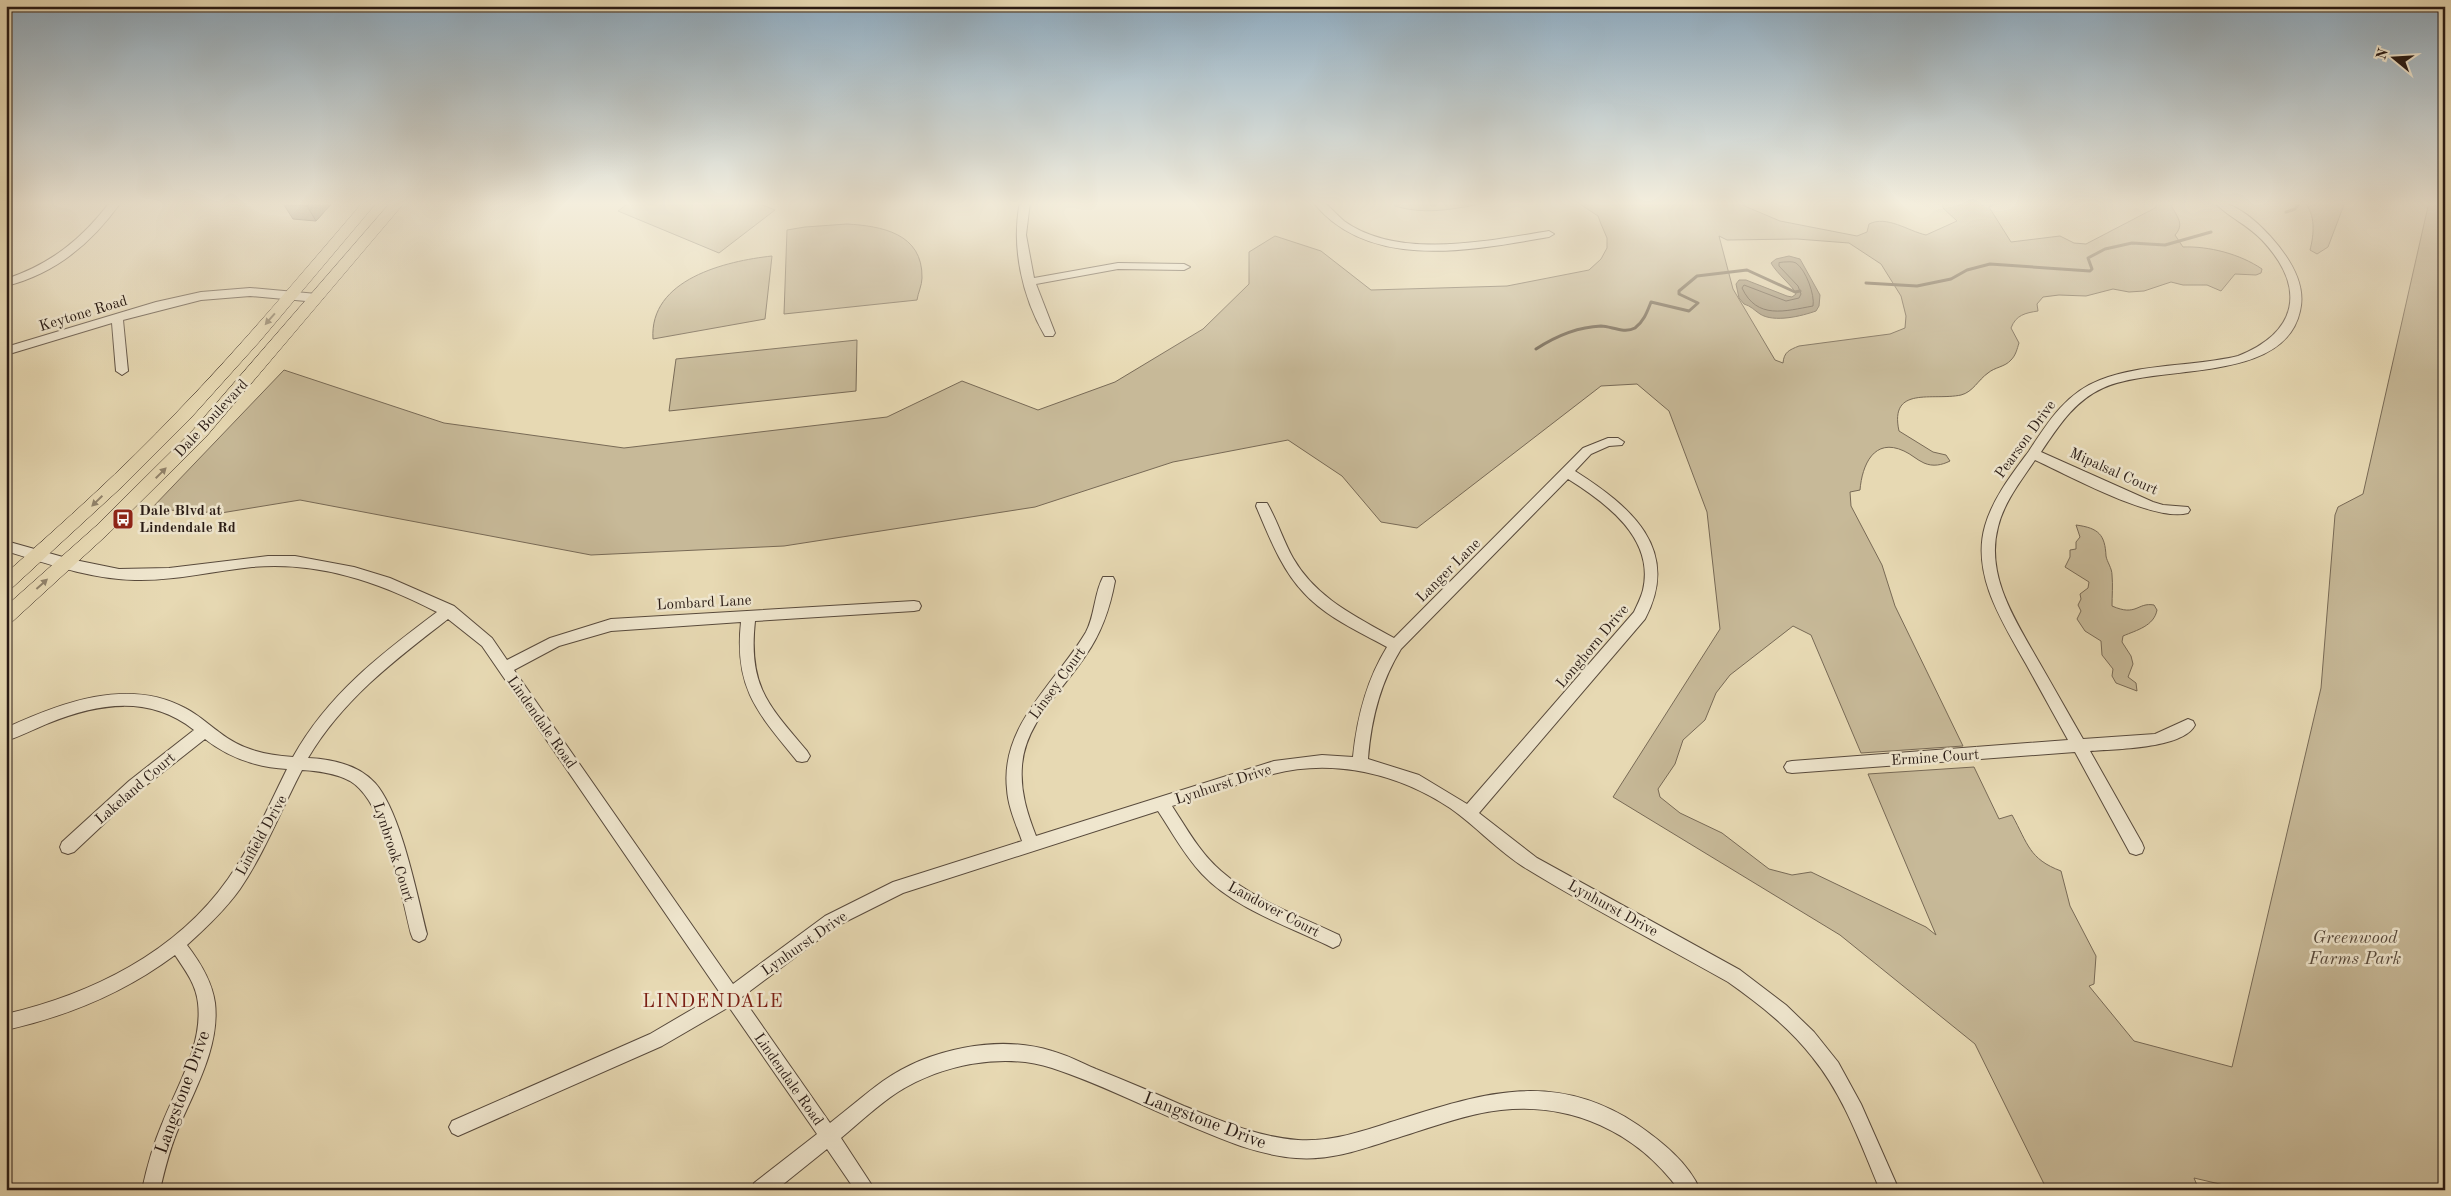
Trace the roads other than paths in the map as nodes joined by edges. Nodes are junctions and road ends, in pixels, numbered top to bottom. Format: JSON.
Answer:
{"nodes":[{"id":1,"x":62,"y":258,"type":"edge"},
{"id":2,"x":322,"y":258,"type":"edge"},
{"id":3,"x":351,"y":258,"type":"edge"},
{"id":4,"x":1024,"y":258,"type":"edge"},
{"id":5,"x":2281,"y":258,"type":"edge"},
{"id":6,"x":1184,"y":267,"type":"dead end"},
{"id":7,"x":1030,"y":282,"type":"junction"},
{"id":8,"x":6,"y":283,"type":"edge"},
{"id":9,"x":289,"y":296,"type":"junction"},
{"id":10,"x":317,"y":298,"type":"junction"},
{"id":11,"x":117,"y":318,"type":"junction"},
{"id":12,"x":1050,"y":333,"type":"dead end"},
{"id":13,"x":6,"y":351,"type":"edge"},
{"id":14,"x":122,"y":371,"type":"dead end"},
{"id":15,"x":1618,"y":442,"type":"dead end"},
{"id":16,"x":2033,"y":454,"type":"junction"},
{"id":17,"x":1567,"y":472,"type":"junction"},
{"id":18,"x":1262,"y":506,"type":"dead end"},
{"id":19,"x":2183,"y":510,"type":"dead end"},
{"id":20,"x":6,"y":546,"type":"edge"},
{"id":21,"x":38,"y":555,"type":"junction"},
{"id":22,"x":66,"y":563,"type":"junction"},
{"id":23,"x":1108,"y":581,"type":"dead end"},
{"id":24,"x":6,"y":583,"type":"edge"},
{"id":25,"x":914,"y":606,"type":"dead end"},
{"id":26,"x":449,"y":610,"type":"junction"},
{"id":27,"x":748,"y":616,"type":"junction"},
{"id":28,"x":6,"y":617,"type":"edge"},
{"id":29,"x":1396,"y":646,"type":"junction"},
{"id":30,"x":504,"y":668,"type":"junction"},
{"id":31,"x":2188,"y":725,"type":"dead end"},
{"id":32,"x":205,"y":730,"type":"junction"},
{"id":33,"x":6,"y":735,"type":"edge"},
{"id":34,"x":2077,"y":746,"type":"junction"},
{"id":35,"x":802,"y":756,"type":"dead end"},
{"id":36,"x":299,"y":763,"type":"junction"},
{"id":37,"x":1360,"y":763,"type":"junction"},
{"id":38,"x":1792,"y":767,"type":"dead end"},
{"id":39,"x":1162,"y":804,"type":"junction"},
{"id":40,"x":1468,"y":814,"type":"junction"},
{"id":41,"x":1031,"y":846,"type":"junction"},
{"id":42,"x":68,"y":847,"type":"dead end"},
{"id":43,"x":2136,"y":848,"type":"dead end"},
{"id":44,"x":419,"y":934,"type":"dead end"},
{"id":45,"x":1333,"y":940,"type":"dead end"},
{"id":46,"x":176,"y":943,"type":"junction"},
{"id":47,"x":731,"y":995,"type":"junction"},
{"id":48,"x":6,"y":1022,"type":"edge"},
{"id":49,"x":458,"y":1127,"type":"dead end"},
{"id":50,"x":828,"y":1136,"type":"junction"},
{"id":51,"x":151,"y":1190,"type":"edge"},
{"id":52,"x":761,"y":1190,"type":"edge"},
{"id":53,"x":866,"y":1190,"type":"edge"},
{"id":54,"x":1691,"y":1190,"type":"edge"},
{"id":55,"x":1890,"y":1190,"type":"edge"}],
"edges":[{"from":1,"to":8,"type":"street"},
{"from":2,"to":9,"type":"main road","name":"Dale Boulevard"},
{"from":3,"to":10,"type":"main road","name":"Dale Boulevard"},
{"from":4,"to":7,"type":"street"},
{"from":5,"to":16,"type":"street","name":"Pearson Drive"},
{"from":6,"to":7,"type":"street"},
{"from":7,"to":12,"type":"street"},
{"from":9,"to":10,"type":"street","name":"Keytone Road"},
{"from":9,"to":11,"type":"street","name":"Keytone Road"},
{"from":9,"to":21,"type":"main road","name":"Dale Boulevard","one_way":true},
{"from":22,"to":10,"type":"main road","name":"Dale Boulevard","one_way":true},
{"from":11,"to":13,"type":"street","name":"Keytone Road"},
{"from":11,"to":14,"type":"street"},
{"from":15,"to":17,"type":"street","name":"Langer Lane"},
{"from":16,"to":19,"type":"street","name":"Mipalsal Court"},
{"from":16,"to":34,"type":"street","name":"Pearson Drive"},
{"from":17,"to":29,"type":"street","name":"Langer Lane"},
{"from":17,"to":40,"type":"street","name":"Longhorn Drive"},
{"from":18,"to":29,"type":"street"},
{"from":20,"to":21,"type":"street","name":"Lindendale Road"},
{"from":21,"to":22,"type":"street","name":"Lindendale Road"},
{"from":21,"to":24,"type":"main road","name":"Dale Boulevard"},
{"from":22,"to":26,"type":"street","name":"Lindendale Road"},
{"from":28,"to":22,"type":"main road","name":"Dale Boulevard","one_way":true},
{"from":23,"to":41,"type":"street","name":"Linsey Court"},
{"from":25,"to":27,"type":"street","name":"Lombard Lane"},
{"from":26,"to":30,"type":"street","name":"Lindendale Road"},
{"from":26,"to":36,"type":"street","name":"Linfield Drive"},
{"from":27,"to":30,"type":"street","name":"Lombard Lane"},
{"from":27,"to":35,"type":"street"},
{"from":29,"to":37,"type":"street","name":"Langer Lane"},
{"from":30,"to":47,"type":"street","name":"Lindendale Road"},
{"from":31,"to":34,"type":"street","name":"Ermine Court"},
{"from":32,"to":33,"type":"street","name":"Lynbrook Court"},
{"from":32,"to":36,"type":"street","name":"Lynbrook Court"},
{"from":32,"to":42,"type":"street","name":"Lakeland Court"},
{"from":34,"to":38,"type":"street","name":"Ermine Court"},
{"from":34,"to":43,"type":"street","name":"Pearson Drive"},
{"from":36,"to":44,"type":"street","name":"Lynbrook Court"},
{"from":36,"to":46,"type":"street","name":"Linfield Drive"},
{"from":37,"to":39,"type":"street","name":"Lynhurst Drive"},
{"from":37,"to":40,"type":"street","name":"Lynhurst Drive"},
{"from":39,"to":41,"type":"street","name":"Lynhurst Drive"},
{"from":39,"to":45,"type":"street","name":"Landover Court"},
{"from":40,"to":55,"type":"street","name":"Lynhurst Drive"},
{"from":41,"to":47,"type":"street","name":"Lynhurst Drive"},
{"from":46,"to":48,"type":"street","name":"Linfield Drive"},
{"from":46,"to":51,"type":"street","name":"Langstone Drive"},
{"from":47,"to":49,"type":"street","name":"Lynhurst Drive"},
{"from":47,"to":50,"type":"street","name":"Lindendale Road"},
{"from":50,"to":52,"type":"street","name":"Langstone Drive"},
{"from":50,"to":53,"type":"street","name":"Lindendale Road"},
{"from":50,"to":54,"type":"street","name":"Langstone Drive"}]}
